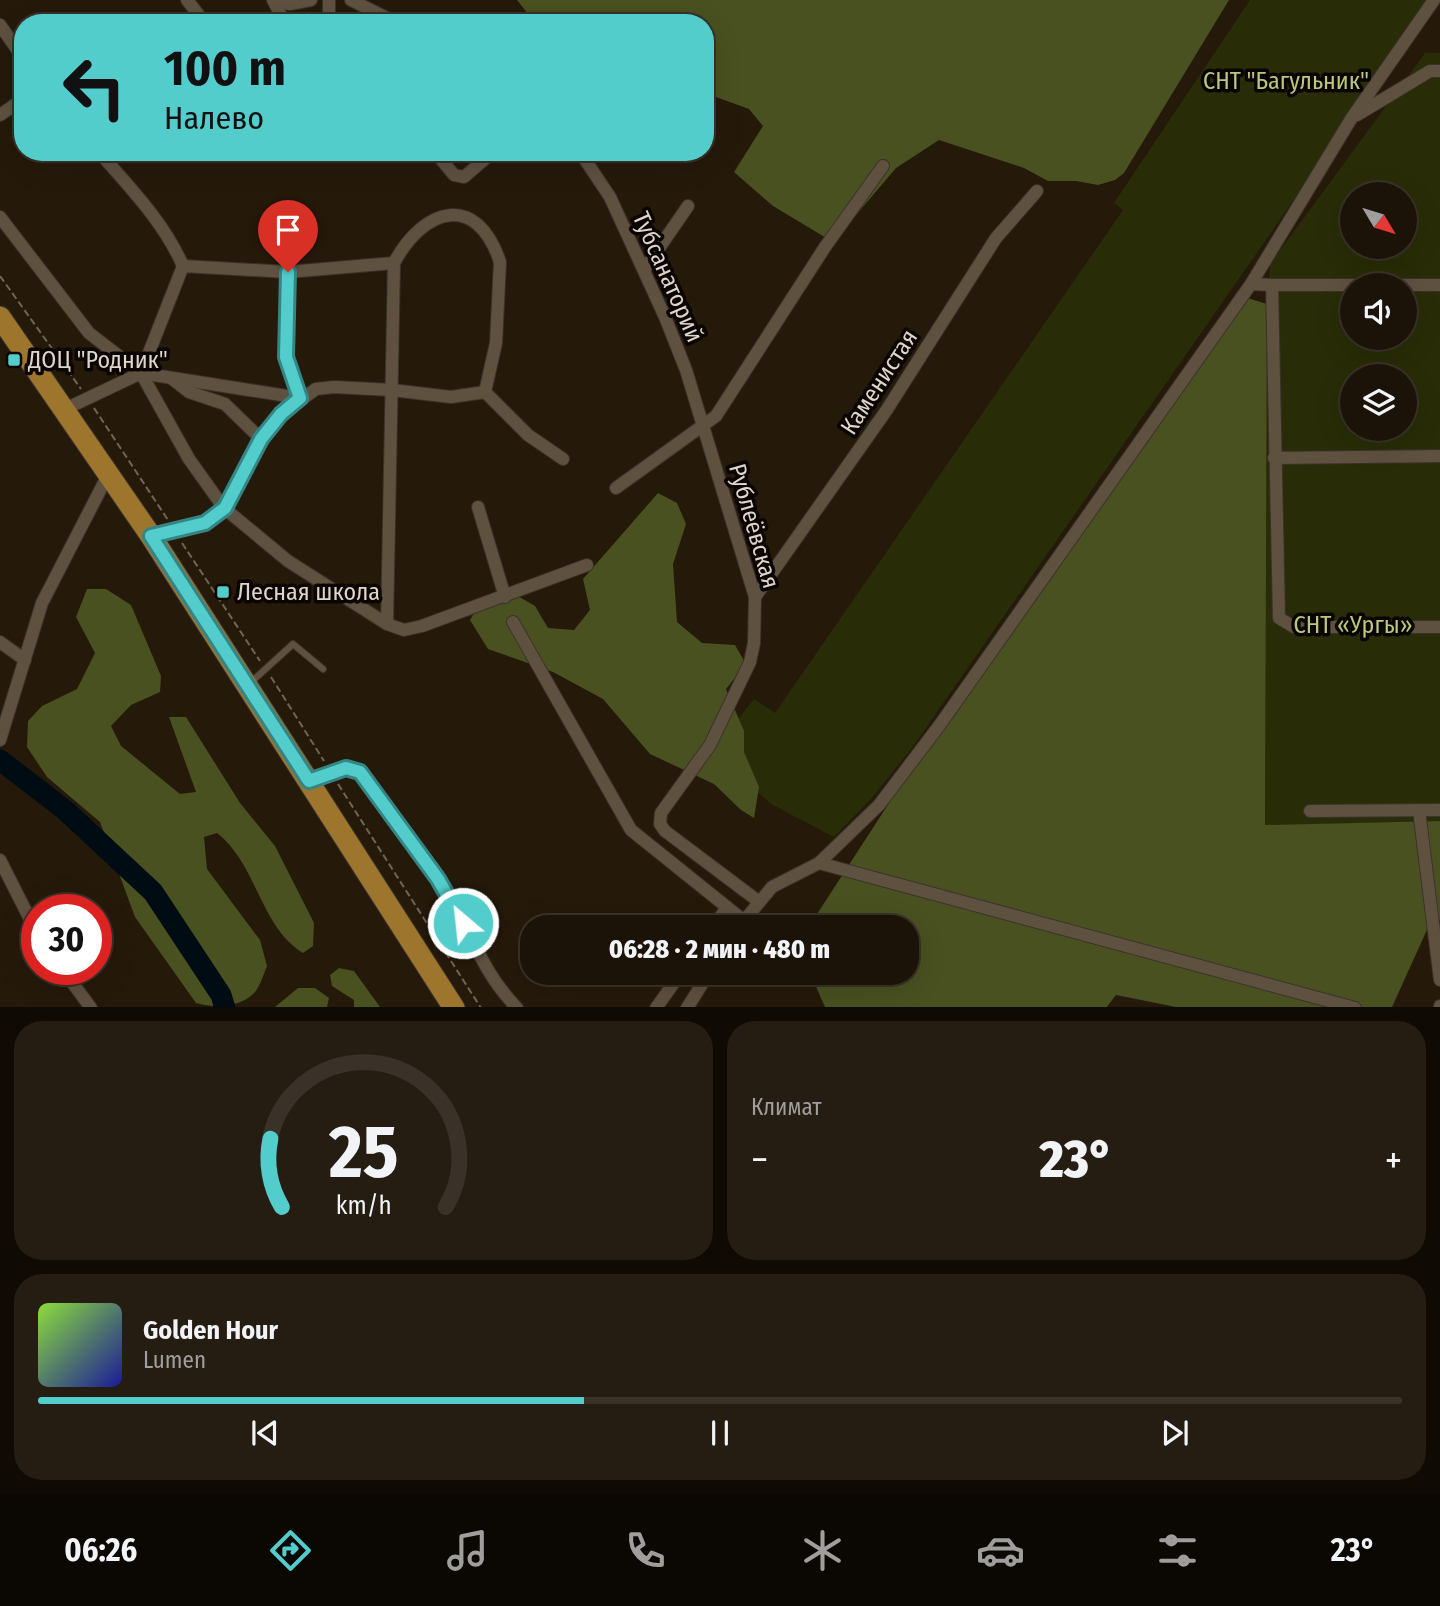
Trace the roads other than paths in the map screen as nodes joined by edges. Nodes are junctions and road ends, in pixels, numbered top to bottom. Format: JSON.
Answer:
{"nodes":[{"id":1,"x":187,"y":0,"type":"edge"},
{"id":2,"x":273,"y":0,"type":"edge"},
{"id":3,"x":311,"y":0,"type":"edge"},
{"id":4,"x":351,"y":0,"type":"edge"},
{"id":5,"x":1434,"y":0,"type":"edge"},
{"id":6,"x":198,"y":14,"type":"edge"},
{"id":7,"x":379,"y":14,"type":"edge"},
{"id":8,"x":0,"y":25,"type":"edge"},
{"id":9,"x":14,"y":45,"type":"edge"},
{"id":10,"x":1440,"y":71,"type":"edge"},
{"id":11,"x":1351,"y":119,"type":"junction"},
{"id":12,"x":107,"y":161,"type":"edge"},
{"id":13,"x":442,"y":161,"type":"edge"},
{"id":14,"x":483,"y":161,"type":"edge"},
{"id":15,"x":586,"y":161,"type":"edge"},
{"id":16,"x":883,"y":166,"type":"dead end"},
{"id":17,"x":1037,"y":191,"type":"dead end"},
{"id":18,"x":688,"y":206,"type":"dead end"},
{"id":19,"x":0,"y":217,"type":"edge"},
{"id":20,"x":394,"y":263,"type":"junction"},
{"id":21,"x":183,"y":266,"type":"junction"},
{"id":22,"x":644,"y":270,"type":"junction"},
{"id":23,"x":288,"y":272,"type":"junction"},
{"id":24,"x":1251,"y":284,"type":"junction"},
{"id":25,"x":1272,"y":285,"type":"junction"},
{"id":26,"x":1440,"y":285,"type":"edge"},
{"id":27,"x":0,"y":317,"type":"edge"},
{"id":28,"x":141,"y":373,"type":"junction"},
{"id":29,"x":170,"y":377,"type":"junction"},
{"id":30,"x":392,"y":390,"type":"junction"},
{"id":31,"x":485,"y":392,"type":"junction"},
{"id":32,"x":300,"y":398,"type":"junction"},
{"id":33,"x":63,"y":410,"type":"junction"},
{"id":34,"x":703,"y":427,"type":"junction"},
{"id":35,"x":261,"y":439,"type":"junction"},
{"id":36,"x":1440,"y":456,"type":"edge"},
{"id":37,"x":1274,"y":458,"type":"junction"},
{"id":38,"x":563,"y":459,"type":"dead end"},
{"id":39,"x":108,"y":475,"type":"junction"},
{"id":40,"x":616,"y":488,"type":"dead end"},
{"id":41,"x":478,"y":507,"type":"dead end"},
{"id":42,"x":225,"y":508,"type":"junction"},
{"id":43,"x":151,"y":536,"type":"junction"},
{"id":44,"x":587,"y":565,"type":"dead end"},
{"id":45,"x":505,"y":597,"type":"junction"},
{"id":46,"x":755,"y":597,"type":"junction"},
{"id":47,"x":513,"y":622,"type":"dead end"},
{"id":48,"x":387,"y":624,"type":"junction"},
{"id":49,"x":1440,"y":627,"type":"edge"},
{"id":50,"x":0,"y":642,"type":"edge"},
{"id":51,"x":25,"y":660,"type":"junction"},
{"id":52,"x":323,"y":669,"type":"dead end"},
{"id":53,"x":247,"y":686,"type":"junction"},
{"id":54,"x":0,"y":740,"type":"edge"},
{"id":55,"x":309,"y":781,"type":"junction"},
{"id":56,"x":1419,"y":810,"type":"junction"},
{"id":57,"x":1440,"y":810,"type":"edge"},
{"id":58,"x":1310,"y":811,"type":"dead end"},
{"id":59,"x":0,"y":860,"type":"edge"},
{"id":60,"x":819,"y":863,"type":"junction"},
{"id":61,"x":21,"y":901,"type":"edge"},
{"id":62,"x":758,"y":901,"type":"junction"},
{"id":63,"x":727,"y":907,"type":"junction"},
{"id":64,"x":722,"y":915,"type":"edge"},
{"id":65,"x":733,"y":915,"type":"edge"},
{"id":66,"x":747,"y":915,"type":"edge"},
{"id":67,"x":1440,"y":980,"type":"edge"},
{"id":68,"x":74,"y":985,"type":"edge"},
{"id":69,"x":672,"y":985,"type":"edge"},
{"id":70,"x":701,"y":985,"type":"edge"},
{"id":71,"x":91,"y":1007,"type":"edge"},
{"id":72,"x":454,"y":1007,"type":"edge"},
{"id":73,"x":517,"y":1007,"type":"edge"},
{"id":74,"x":656,"y":1007,"type":"edge"},
{"id":75,"x":687,"y":1007,"type":"edge"},
{"id":76,"x":1355,"y":1007,"type":"edge"}],
"edges":[{"from":1,"to":6,"type":"street"},
{"from":2,"to":3,"type":"street"},
{"from":4,"to":7,"type":"street"},
{"from":5,"to":11,"type":"street"},
{"from":8,"to":9,"type":"street"},
{"from":10,"to":11,"type":"street"},
{"from":11,"to":24,"type":"street"},
{"from":12,"to":21,"type":"street"},
{"from":13,"to":14,"type":"street"},
{"from":15,"to":22,"type":"street","name":"Тубсанаторий"},
{"from":16,"to":34,"type":"street"},
{"from":17,"to":46,"type":"street","name":"Каменистая"},
{"from":18,"to":22,"type":"street"},
{"from":19,"to":28,"type":"street"},
{"from":20,"to":23,"type":"street"},
{"from":20,"to":30,"type":"street"},
{"from":20,"to":31,"type":"street"},
{"from":21,"to":23,"type":"street"},
{"from":21,"to":28,"type":"street"},
{"from":22,"to":34,"type":"street","name":"Тубсанаторий"},
{"from":23,"to":32,"type":"street"},
{"from":24,"to":25,"type":"street"},
{"from":24,"to":60,"type":"street"},
{"from":25,"to":26,"type":"street"},
{"from":25,"to":37,"type":"street"},
{"from":27,"to":33,"type":"main road"},
{"from":28,"to":29,"type":"street"},
{"from":28,"to":33,"type":"street"},
{"from":28,"to":42,"type":"street"},
{"from":29,"to":32,"type":"street"},
{"from":29,"to":35,"type":"street"},
{"from":30,"to":31,"type":"street"},
{"from":30,"to":32,"type":"street"},
{"from":30,"to":48,"type":"street"},
{"from":31,"to":38,"type":"street"},
{"from":32,"to":35,"type":"street"},
{"from":33,"to":39,"type":"main road"},
{"from":34,"to":40,"type":"street"},
{"from":34,"to":46,"type":"street","name":"Рублеёвская"},
{"from":35,"to":42,"type":"street"},
{"from":36,"to":37,"type":"street"},
{"from":37,"to":49,"type":"street"},
{"from":39,"to":43,"type":"main road"},
{"from":39,"to":51,"type":"street"},
{"from":41,"to":45,"type":"street"},
{"from":42,"to":43,"type":"street"},
{"from":42,"to":48,"type":"street"},
{"from":43,"to":53,"type":"main road"},
{"from":44,"to":45,"type":"street"},
{"from":45,"to":48,"type":"street"},
{"from":46,"to":62,"type":"street","name":"Рублеёвская"},
{"from":47,"to":63,"type":"street"},
{"from":50,"to":51,"type":"street"},
{"from":51,"to":54,"type":"street"},
{"from":52,"to":53,"type":"lane"},
{"from":53,"to":55,"type":"main road"},
{"from":55,"to":72,"type":"main road"},
{"from":55,"to":73,"type":"street"},
{"from":56,"to":57,"type":"street"},
{"from":56,"to":58,"type":"street"},
{"from":56,"to":67,"type":"street"},
{"from":59,"to":61,"type":"street"},
{"from":60,"to":62,"type":"street"},
{"from":60,"to":76,"type":"street"},
{"from":62,"to":66,"type":"street"},
{"from":63,"to":64,"type":"street"},
{"from":63,"to":65,"type":"street"},
{"from":68,"to":71,"type":"street"},
{"from":69,"to":74,"type":"street"},
{"from":70,"to":75,"type":"street"}]}
